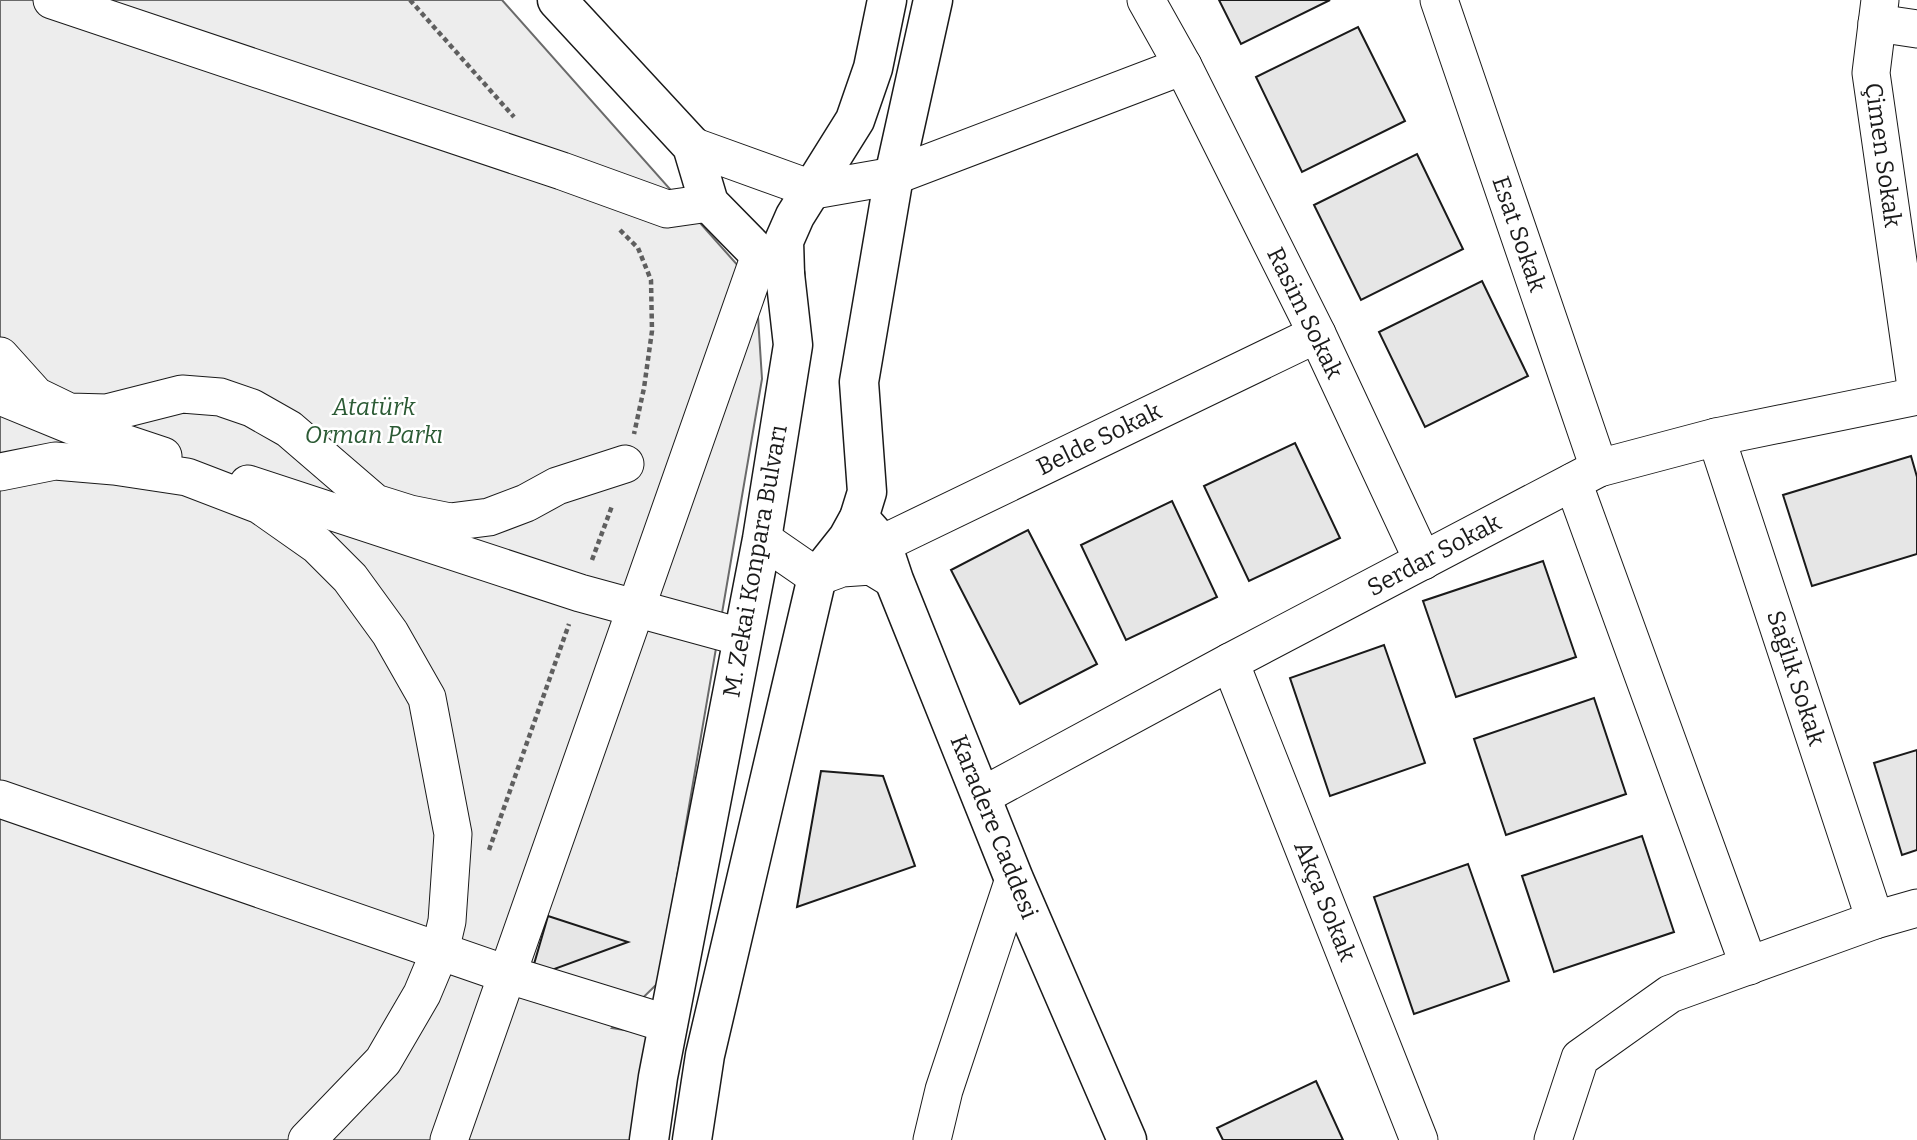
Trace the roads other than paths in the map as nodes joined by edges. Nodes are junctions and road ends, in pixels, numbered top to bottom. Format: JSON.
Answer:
{"nodes":[{"id":1,"x":52,"y":0,"type":"edge"},
{"id":2,"x":557,"y":0,"type":"edge"},
{"id":3,"x":887,"y":0,"type":"edge"},
{"id":4,"x":933,"y":0,"type":"edge"},
{"id":5,"x":1146,"y":0,"type":"edge"},
{"id":6,"x":1438,"y":0,"type":"edge"},
{"id":7,"x":1872,"y":8,"type":"edge"},
{"id":8,"x":1917,"y":29,"type":"edge"},
{"id":9,"x":1183,"y":66,"type":"junction"},
{"id":10,"x":692,"y":146,"type":"junction"},
{"id":11,"x":894,"y":176,"type":"junction"},
{"id":12,"x":814,"y":190,"type":"junction"},
{"id":13,"x":709,"y":203,"type":"junction"},
{"id":14,"x":772,"y":264,"type":"junction"},
{"id":15,"x":1317,"y":334,"type":"junction"},
{"id":16,"x":0,"y":356,"type":"edge"},
{"id":17,"x":1917,"y":395,"type":"edge"},
{"id":18,"x":0,"y":396,"type":"edge"},
{"id":19,"x":1717,"y":436,"type":"junction"},
{"id":20,"x":625,"y":464,"type":"dead end"},
{"id":21,"x":0,"y":472,"type":"edge"},
{"id":22,"x":1586,"y":475,"type":"junction"},
{"id":23,"x":871,"y":531,"type":"junction"},
{"id":24,"x":762,"y":539,"type":"junction"},
{"id":25,"x":1423,"y":561,"type":"junction"},
{"id":26,"x":817,"y":577,"type":"junction"},
{"id":27,"x":894,"y":580,"type":"junction"},
{"id":28,"x":635,"y":608,"type":"junction"},
{"id":29,"x":741,"y":637,"type":"junction"},
{"id":30,"x":1230,"y":662,"type":"junction"},
{"id":31,"x":982,"y":796,"type":"junction"},
{"id":32,"x":0,"y":799,"type":"edge"},
{"id":33,"x":1014,"y":878,"type":"junction"},
{"id":34,"x":1917,"y":908,"type":"edge"},
{"id":35,"x":1875,"y":920,"type":"junction"},
{"id":36,"x":440,"y":951,"type":"junction"},
{"id":37,"x":1749,"y":966,"type":"junction"},
{"id":38,"x":506,"y":974,"type":"junction"},
{"id":39,"x":668,"y":1024,"type":"junction"},
{"id":40,"x":307,"y":1140,"type":"edge"},
{"id":41,"x":449,"y":1140,"type":"edge"},
{"id":42,"x":649,"y":1140,"type":"edge"},
{"id":43,"x":692,"y":1140,"type":"edge"},
{"id":44,"x":932,"y":1140,"type":"edge"},
{"id":45,"x":1127,"y":1140,"type":"edge"},
{"id":46,"x":1419,"y":1140,"type":"edge"},
{"id":47,"x":1553,"y":1140,"type":"edge"}],
"edges":[{"from":1,"to":13,"type":"street"},
{"from":2,"to":10,"type":"main road"},
{"from":3,"to":12,"type":"main road","name":"M. Zekai Konpara Bulvarı"},
{"from":4,"to":11,"type":"main road"},
{"from":5,"to":9,"type":"street","name":"Rasim Sokak"},
{"from":6,"to":22,"type":"street","name":"Esat Sokak"},
{"from":7,"to":8,"type":"street"},
{"from":7,"to":17,"type":"street","name":"Çimen Sokak"},
{"from":9,"to":11,"type":"street"},
{"from":9,"to":15,"type":"street","name":"Rasim Sokak"},
{"from":10,"to":12,"type":"street"},
{"from":10,"to":13,"type":"main road"},
{"from":11,"to":12,"type":"street"},
{"from":11,"to":23,"type":"main road"},
{"from":12,"to":14,"type":"main road","name":"M. Zekai Konpara Bulvarı"},
{"from":13,"to":14,"type":"main road"},
{"from":14,"to":24,"type":"main road","name":"M. Zekai Konpara Bulvarı"},
{"from":14,"to":28,"type":"street"},
{"from":15,"to":23,"type":"street","name":"Belde Sokak"},
{"from":15,"to":25,"type":"street","name":"Rasim Sokak"},
{"from":16,"to":20,"type":"street"},
{"from":17,"to":19,"type":"street","name":"Serdar Sokak"},
{"from":18,"to":28,"type":"street"},
{"from":19,"to":22,"type":"street","name":"Serdar Sokak"},
{"from":19,"to":35,"type":"street","name":"Sağlık Sokak"},
{"from":21,"to":36,"type":"street"},
{"from":22,"to":25,"type":"street","name":"Serdar Sokak"},
{"from":22,"to":37,"type":"street","name":"Esat Sokak"},
{"from":23,"to":26,"type":"main road"},
{"from":23,"to":27,"type":"main road","name":"Karadere Caddesi"},
{"from":24,"to":26,"type":"street"},
{"from":24,"to":29,"type":"main road","name":"M. Zekai Konpara Bulvarı"},
{"from":25,"to":30,"type":"street","name":"Serdar Sokak"},
{"from":26,"to":27,"type":"street"},
{"from":26,"to":43,"type":"main road"},
{"from":27,"to":31,"type":"main road","name":"Karadere Caddesi"},
{"from":28,"to":29,"type":"street"},
{"from":28,"to":38,"type":"street"},
{"from":29,"to":39,"type":"main road","name":"M. Zekai Konpara Bulvarı"},
{"from":30,"to":31,"type":"street","name":"Serdar Sokak"},
{"from":30,"to":46,"type":"street","name":"Akça Sokak"},
{"from":31,"to":33,"type":"main road","name":"Karadere Caddesi"},
{"from":32,"to":36,"type":"street"},
{"from":33,"to":44,"type":"street"},
{"from":33,"to":45,"type":"main road","name":"Karadere Caddesi"},
{"from":34,"to":35,"type":"street"},
{"from":35,"to":37,"type":"street"},
{"from":36,"to":38,"type":"street"},
{"from":36,"to":40,"type":"street"},
{"from":37,"to":47,"type":"street"},
{"from":38,"to":39,"type":"street"},
{"from":38,"to":41,"type":"street"},
{"from":39,"to":42,"type":"main road","name":"M. Zekai Konpara Bulvarı"}]}
